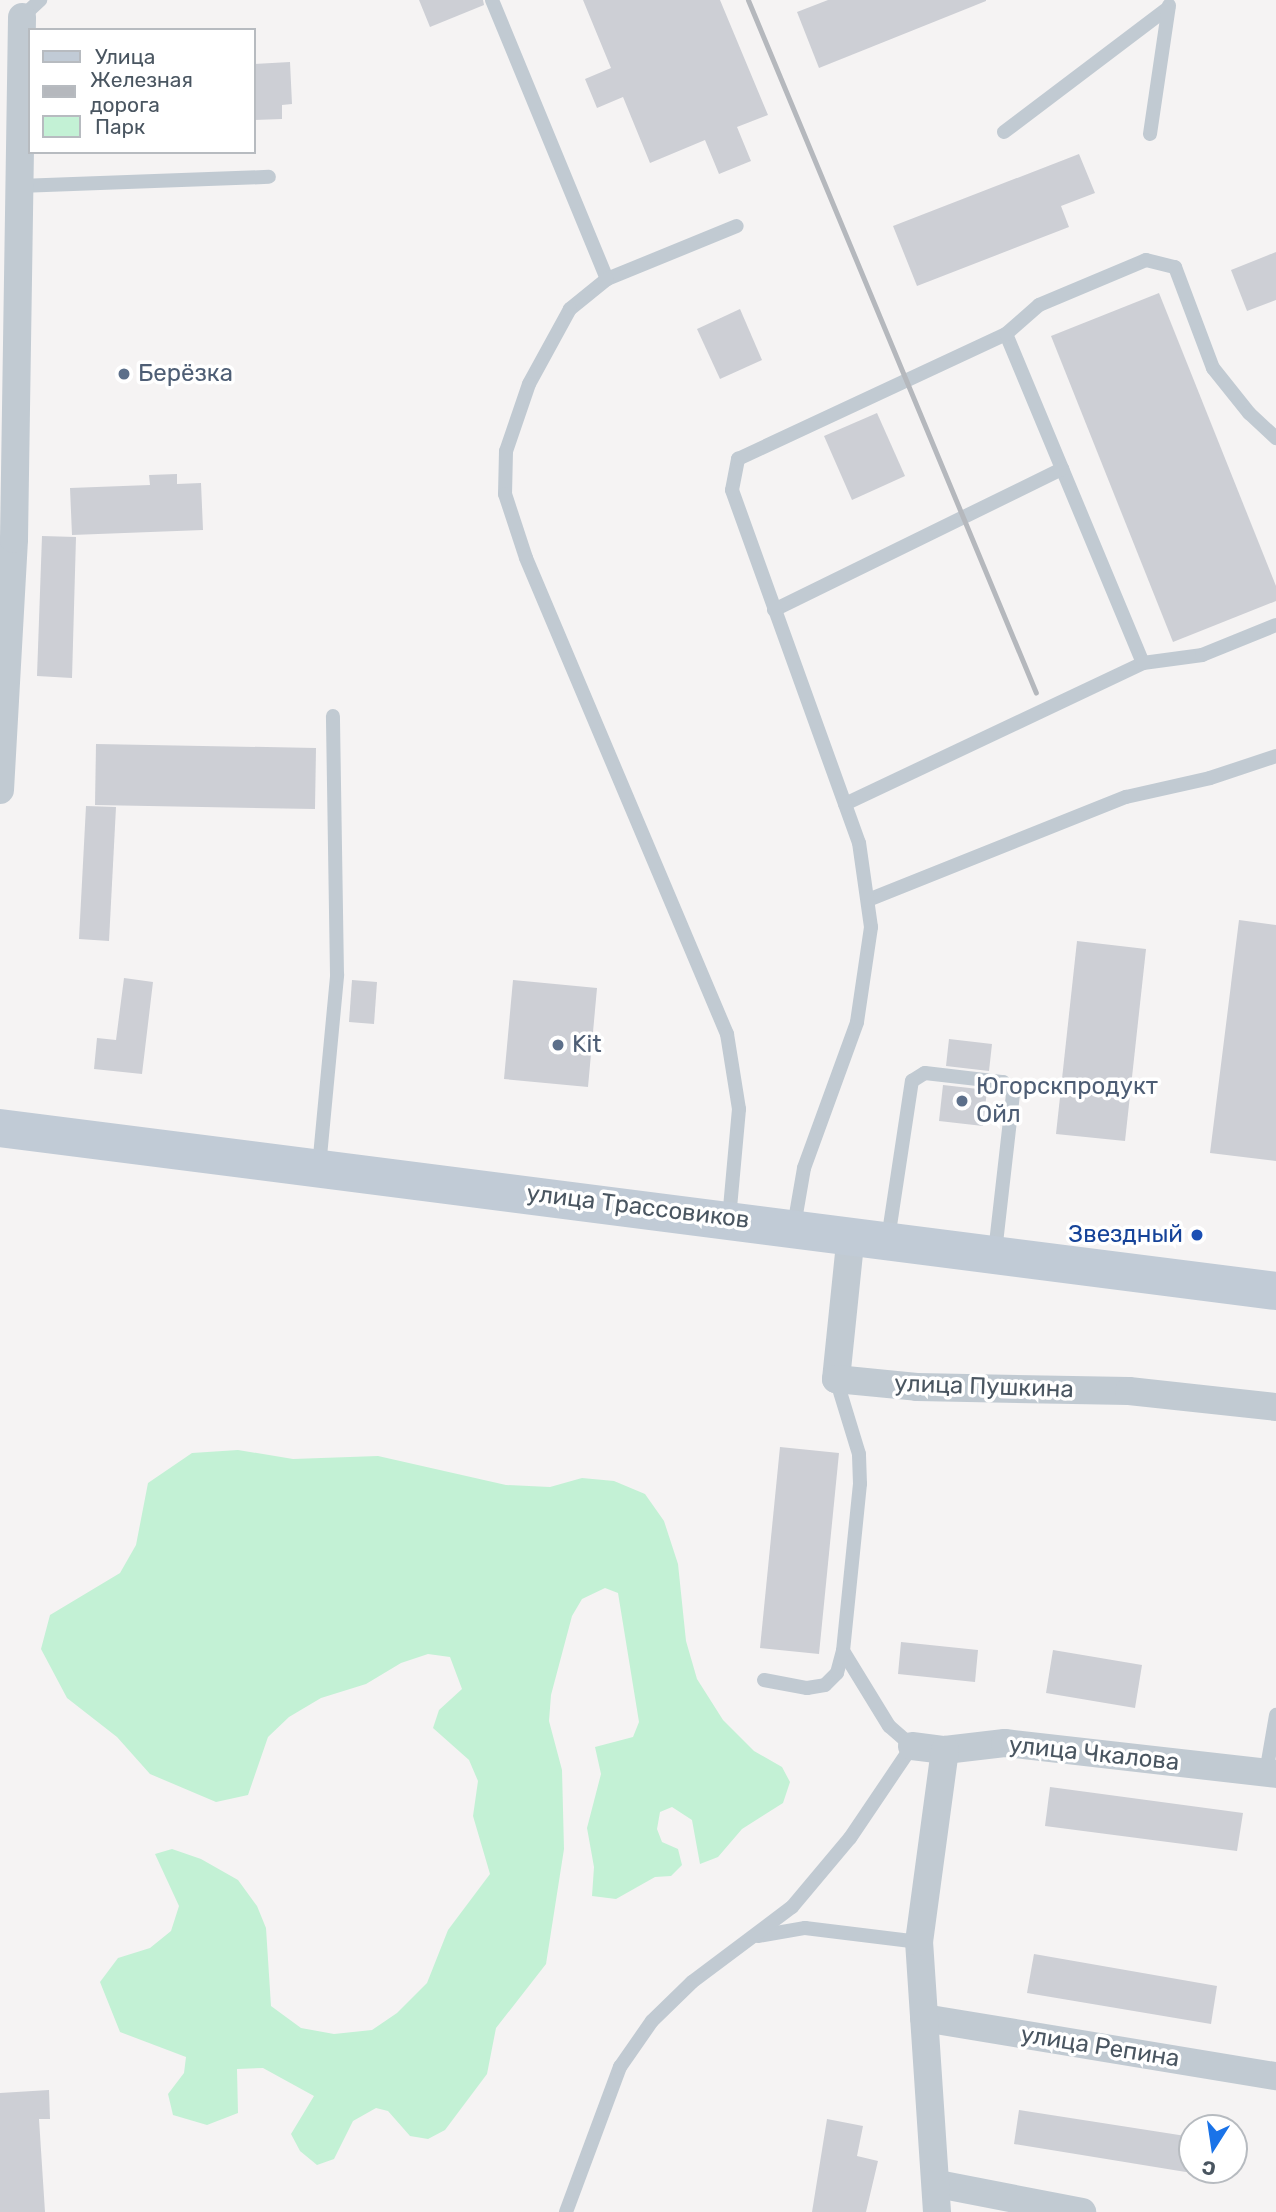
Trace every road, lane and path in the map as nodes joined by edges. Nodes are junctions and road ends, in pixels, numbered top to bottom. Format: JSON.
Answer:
{"nodes":[{"id":1,"x":492,"y":0,"type":"edge"},
{"id":2,"x":1169,"y":4,"type":"edge"},
{"id":3,"x":28,"y":6,"type":"edge"},
{"id":4,"x":1004,"y":132,"type":"dead end"},
{"id":5,"x":1150,"y":134,"type":"dead end"},
{"id":6,"x":269,"y":177,"type":"dead end"},
{"id":7,"x":19,"y":186,"type":"junction"},
{"id":8,"x":737,"y":226,"type":"dead end"},
{"id":9,"x":607,"y":279,"type":"junction"},
{"id":10,"x":1006,"y":334,"type":"junction"},
{"id":11,"x":1276,"y":438,"type":"edge"},
{"id":12,"x":1062,"y":469,"type":"junction"},
{"id":13,"x":7,"y":507,"type":"edge"},
{"id":14,"x":774,"y":610,"type":"junction"},
{"id":15,"x":1276,"y":625,"type":"edge"},
{"id":16,"x":1143,"y":663,"type":"junction"},
{"id":17,"x":333,"y":716,"type":"dead end"},
{"id":18,"x":1276,"y":756,"type":"edge"},
{"id":19,"x":0,"y":790,"type":"edge"},
{"id":20,"x":845,"y":804,"type":"junction"},
{"id":21,"x":868,"y":900,"type":"junction"},
{"id":22,"x":0,"y":1128,"type":"edge"},
{"id":23,"x":319,"y":1167,"type":"junction"},
{"id":24,"x":729,"y":1218,"type":"junction"},
{"id":25,"x":794,"y":1226,"type":"junction"},
{"id":26,"x":850,"y":1234,"type":"junction"},
{"id":27,"x":888,"y":1239,"type":"junction"},
{"id":28,"x":995,"y":1252,"type":"junction"},
{"id":29,"x":1276,"y":1291,"type":"edge"},
{"id":30,"x":836,"y":1379,"type":"junction"},
{"id":31,"x":1276,"y":1407,"type":"edge"},
{"id":32,"x":844,"y":1651,"type":"junction"},
{"id":33,"x":764,"y":1680,"type":"dead end"},
{"id":34,"x":1276,"y":1716,"type":"edge"},
{"id":35,"x":912,"y":1746,"type":"junction"},
{"id":36,"x":945,"y":1750,"type":"junction"},
{"id":37,"x":1271,"y":1774,"type":"edge"},
{"id":38,"x":756,"y":1936,"type":"junction"},
{"id":39,"x":919,"y":1942,"type":"junction"},
{"id":40,"x":924,"y":2018,"type":"junction"},
{"id":41,"x":1276,"y":2076,"type":"edge"},
{"id":42,"x":938,"y":2183,"type":"junction"},
{"id":43,"x":566,"y":2212,"type":"edge"},
{"id":44,"x":937,"y":2212,"type":"edge"},
{"id":45,"x":1082,"y":2212,"type":"edge"}],
"edges":[{"from":1,"to":9,"type":"lane"},
{"from":2,"to":4,"type":"lane"},
{"from":2,"to":5,"type":"lane"},
{"from":3,"to":7,"type":"street"},
{"from":6,"to":7,"type":"lane"},
{"from":7,"to":13,"type":"street"},
{"from":8,"to":9,"type":"lane"},
{"from":9,"to":24,"type":"lane"},
{"from":10,"to":11,"type":"lane"},
{"from":10,"to":12,"type":"lane"},
{"from":10,"to":14,"type":"lane"},
{"from":12,"to":14,"type":"lane"},
{"from":12,"to":16,"type":"lane"},
{"from":13,"to":19,"type":"street"},
{"from":14,"to":20,"type":"lane"},
{"from":15,"to":16,"type":"lane"},
{"from":16,"to":20,"type":"lane"},
{"from":17,"to":23,"type":"lane"},
{"from":18,"to":21,"type":"lane"},
{"from":20,"to":21,"type":"lane"},
{"from":21,"to":25,"type":"lane"},
{"from":22,"to":23,"type":"main road","name":"улица Трассовиков"},
{"from":23,"to":24,"type":"main road","name":"улица Трассовиков"},
{"from":24,"to":25,"type":"main road","name":"улица Трассовиков"},
{"from":25,"to":26,"type":"main road","name":"улица Трассовиков"},
{"from":26,"to":27,"type":"main road","name":"улица Трассовиков"},
{"from":26,"to":30,"type":"street"},
{"from":27,"to":28,"type":"main road","name":"улица Трассовиков"},
{"from":27,"to":28,"type":"lane"},
{"from":28,"to":29,"type":"main road","name":"улица Трассовиков"},
{"from":30,"to":31,"type":"street","name":"улица Пушкина"},
{"from":30,"to":32,"type":"lane"},
{"from":32,"to":33,"type":"lane"},
{"from":32,"to":35,"type":"lane"},
{"from":34,"to":37,"type":"lane"},
{"from":35,"to":36,"type":"street","name":"улица Чкалова"},
{"from":35,"to":38,"type":"lane"},
{"from":36,"to":37,"type":"street","name":"улица Чкалова"},
{"from":36,"to":39,"type":"street"},
{"from":38,"to":39,"type":"lane"},
{"from":38,"to":43,"type":"lane"},
{"from":39,"to":40,"type":"street"},
{"from":40,"to":41,"type":"street","name":"улица Репина"},
{"from":40,"to":42,"type":"street"},
{"from":42,"to":44,"type":"street"},
{"from":42,"to":45,"type":"street"}]}
